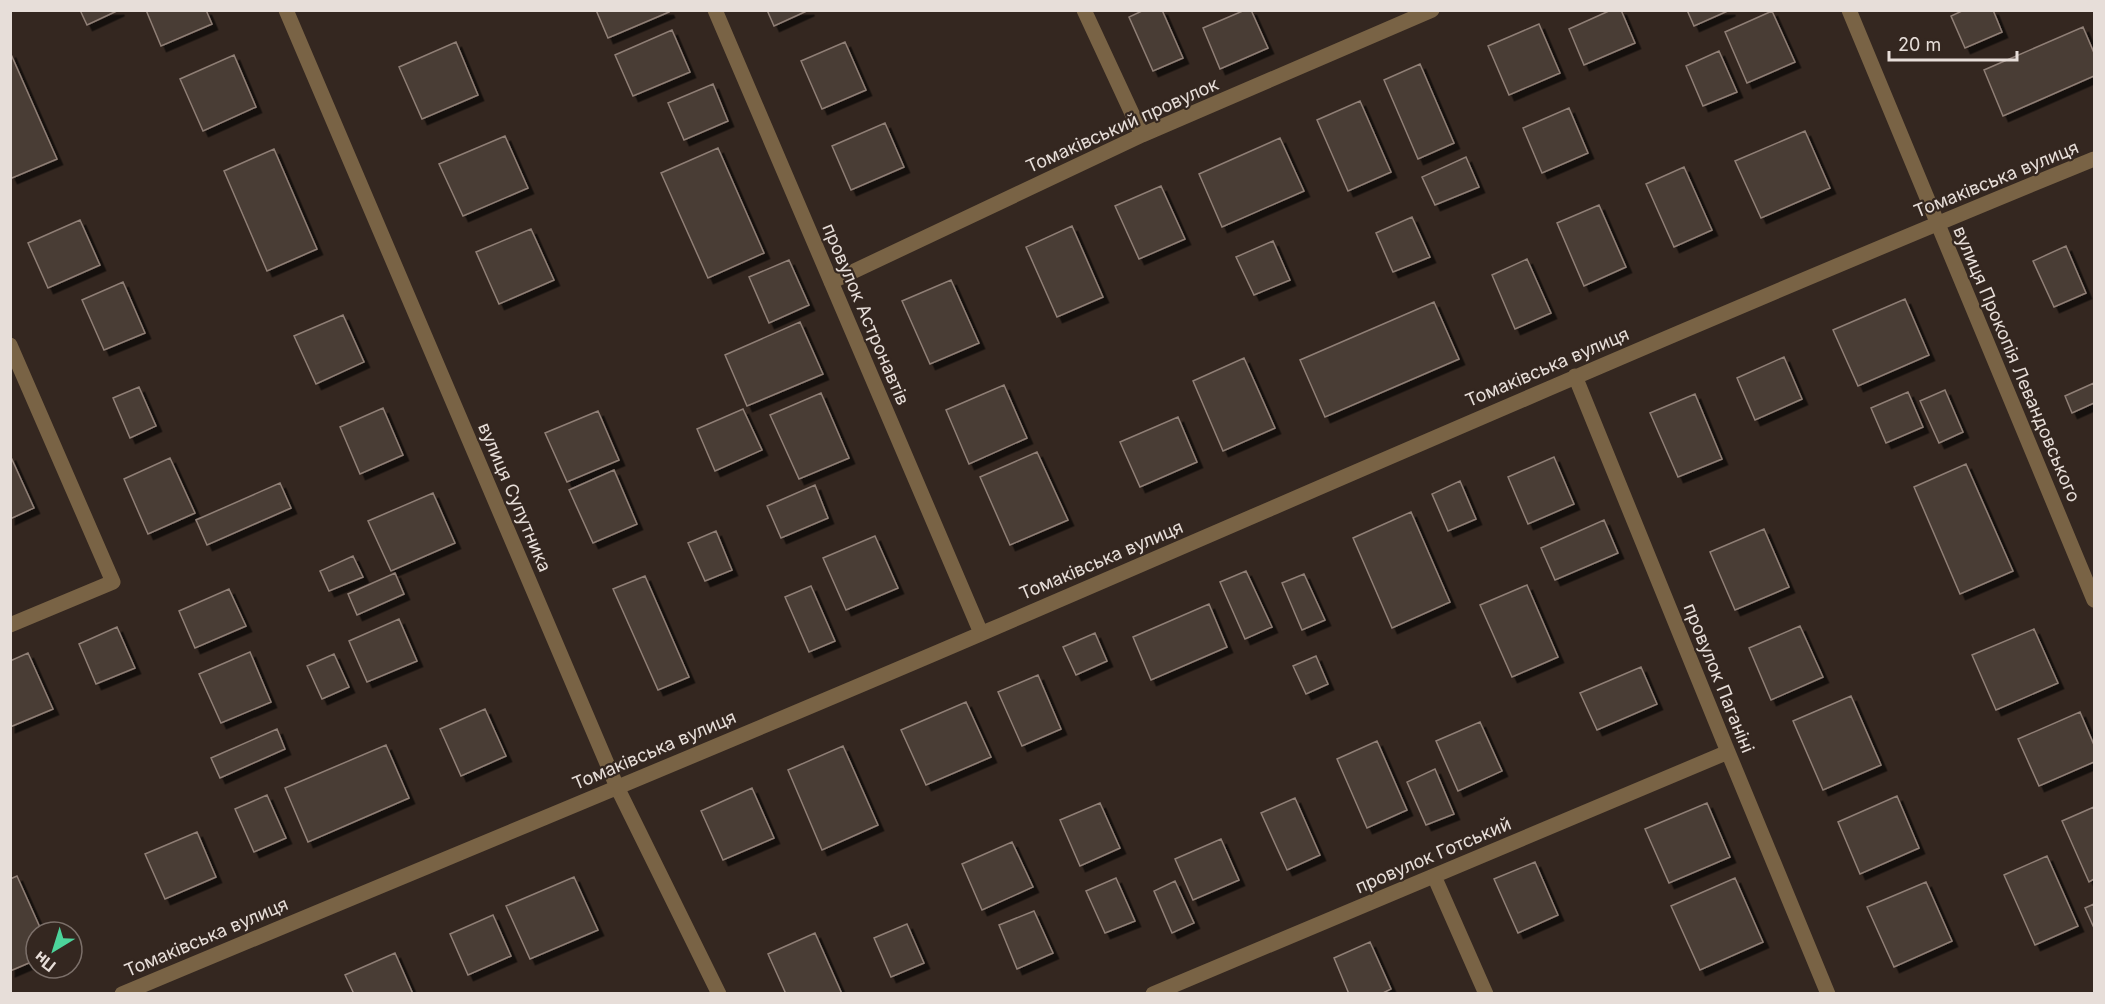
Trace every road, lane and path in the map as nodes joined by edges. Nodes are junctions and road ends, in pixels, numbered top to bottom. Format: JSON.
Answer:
{"nodes":[{"id":1,"x":286,"y":10,"type":"edge"},
{"id":2,"x":715,"y":10,"type":"edge"},
{"id":3,"x":1084,"y":10,"type":"edge"},
{"id":4,"x":1432,"y":10,"type":"edge"},
{"id":5,"x":1849,"y":10,"type":"edge"},
{"id":6,"x":1142,"y":135,"type":"junction"},
{"id":7,"x":2094,"y":159,"type":"edge"},
{"id":8,"x":1936,"y":224,"type":"junction"},
{"id":9,"x":831,"y":282,"type":"junction"},
{"id":10,"x":10,"y":345,"type":"edge"},
{"id":11,"x":1575,"y":376,"type":"junction"},
{"id":12,"x":2091,"y":579,"type":"edge"},
{"id":13,"x":2094,"y":600,"type":"edge"},
{"id":14,"x":10,"y":625,"type":"edge"},
{"id":15,"x":981,"y":633,"type":"junction"},
{"id":16,"x":1728,"y":752,"type":"junction"},
{"id":17,"x":617,"y":787,"type":"junction"},
{"id":18,"x":1434,"y":876,"type":"junction"},
{"id":19,"x":122,"y":993,"type":"edge"},
{"id":20,"x":719,"y":993,"type":"edge"},
{"id":21,"x":1153,"y":993,"type":"edge"},
{"id":22,"x":1485,"y":993,"type":"edge"},
{"id":23,"x":1828,"y":993,"type":"edge"}],
"edges":[{"from":1,"to":17,"type":"street","name":"вулиця Супутника"},
{"from":2,"to":9,"type":"street","name":"провулок Астронавтів"},
{"from":3,"to":6,"type":"street"},
{"from":4,"to":6,"type":"street","name":"Томаківський провулок"},
{"from":5,"to":8,"type":"street","name":"вулиця Прокопія Левандовського"},
{"from":6,"to":9,"type":"street","name":"Томаківський провулок"},
{"from":7,"to":8,"type":"street","name":"Томаківська вулиця"},
{"from":8,"to":11,"type":"street","name":"Томаківська вулиця"},
{"from":8,"to":12,"type":"street","name":"вулиця Прокопія Левандовського"},
{"from":9,"to":15,"type":"street","name":"провулок Астронавтів"},
{"from":10,"to":14,"type":"street"},
{"from":11,"to":15,"type":"street","name":"Томаківська вулиця"},
{"from":11,"to":16,"type":"street","name":"провулок Паганіні"},
{"from":12,"to":13,"type":"street","name":"вулиця Прокопія Левандовського"},
{"from":15,"to":17,"type":"street","name":"Томаківська вулиця"},
{"from":16,"to":18,"type":"street","name":"провулок Готський"},
{"from":16,"to":23,"type":"street","name":"провулок Паганіні"},
{"from":17,"to":19,"type":"street","name":"Томаківська вулиця"},
{"from":17,"to":20,"type":"street","name":"вулиця Супутника"},
{"from":18,"to":21,"type":"street","name":"провулок Готський"},
{"from":18,"to":22,"type":"street"}]}
